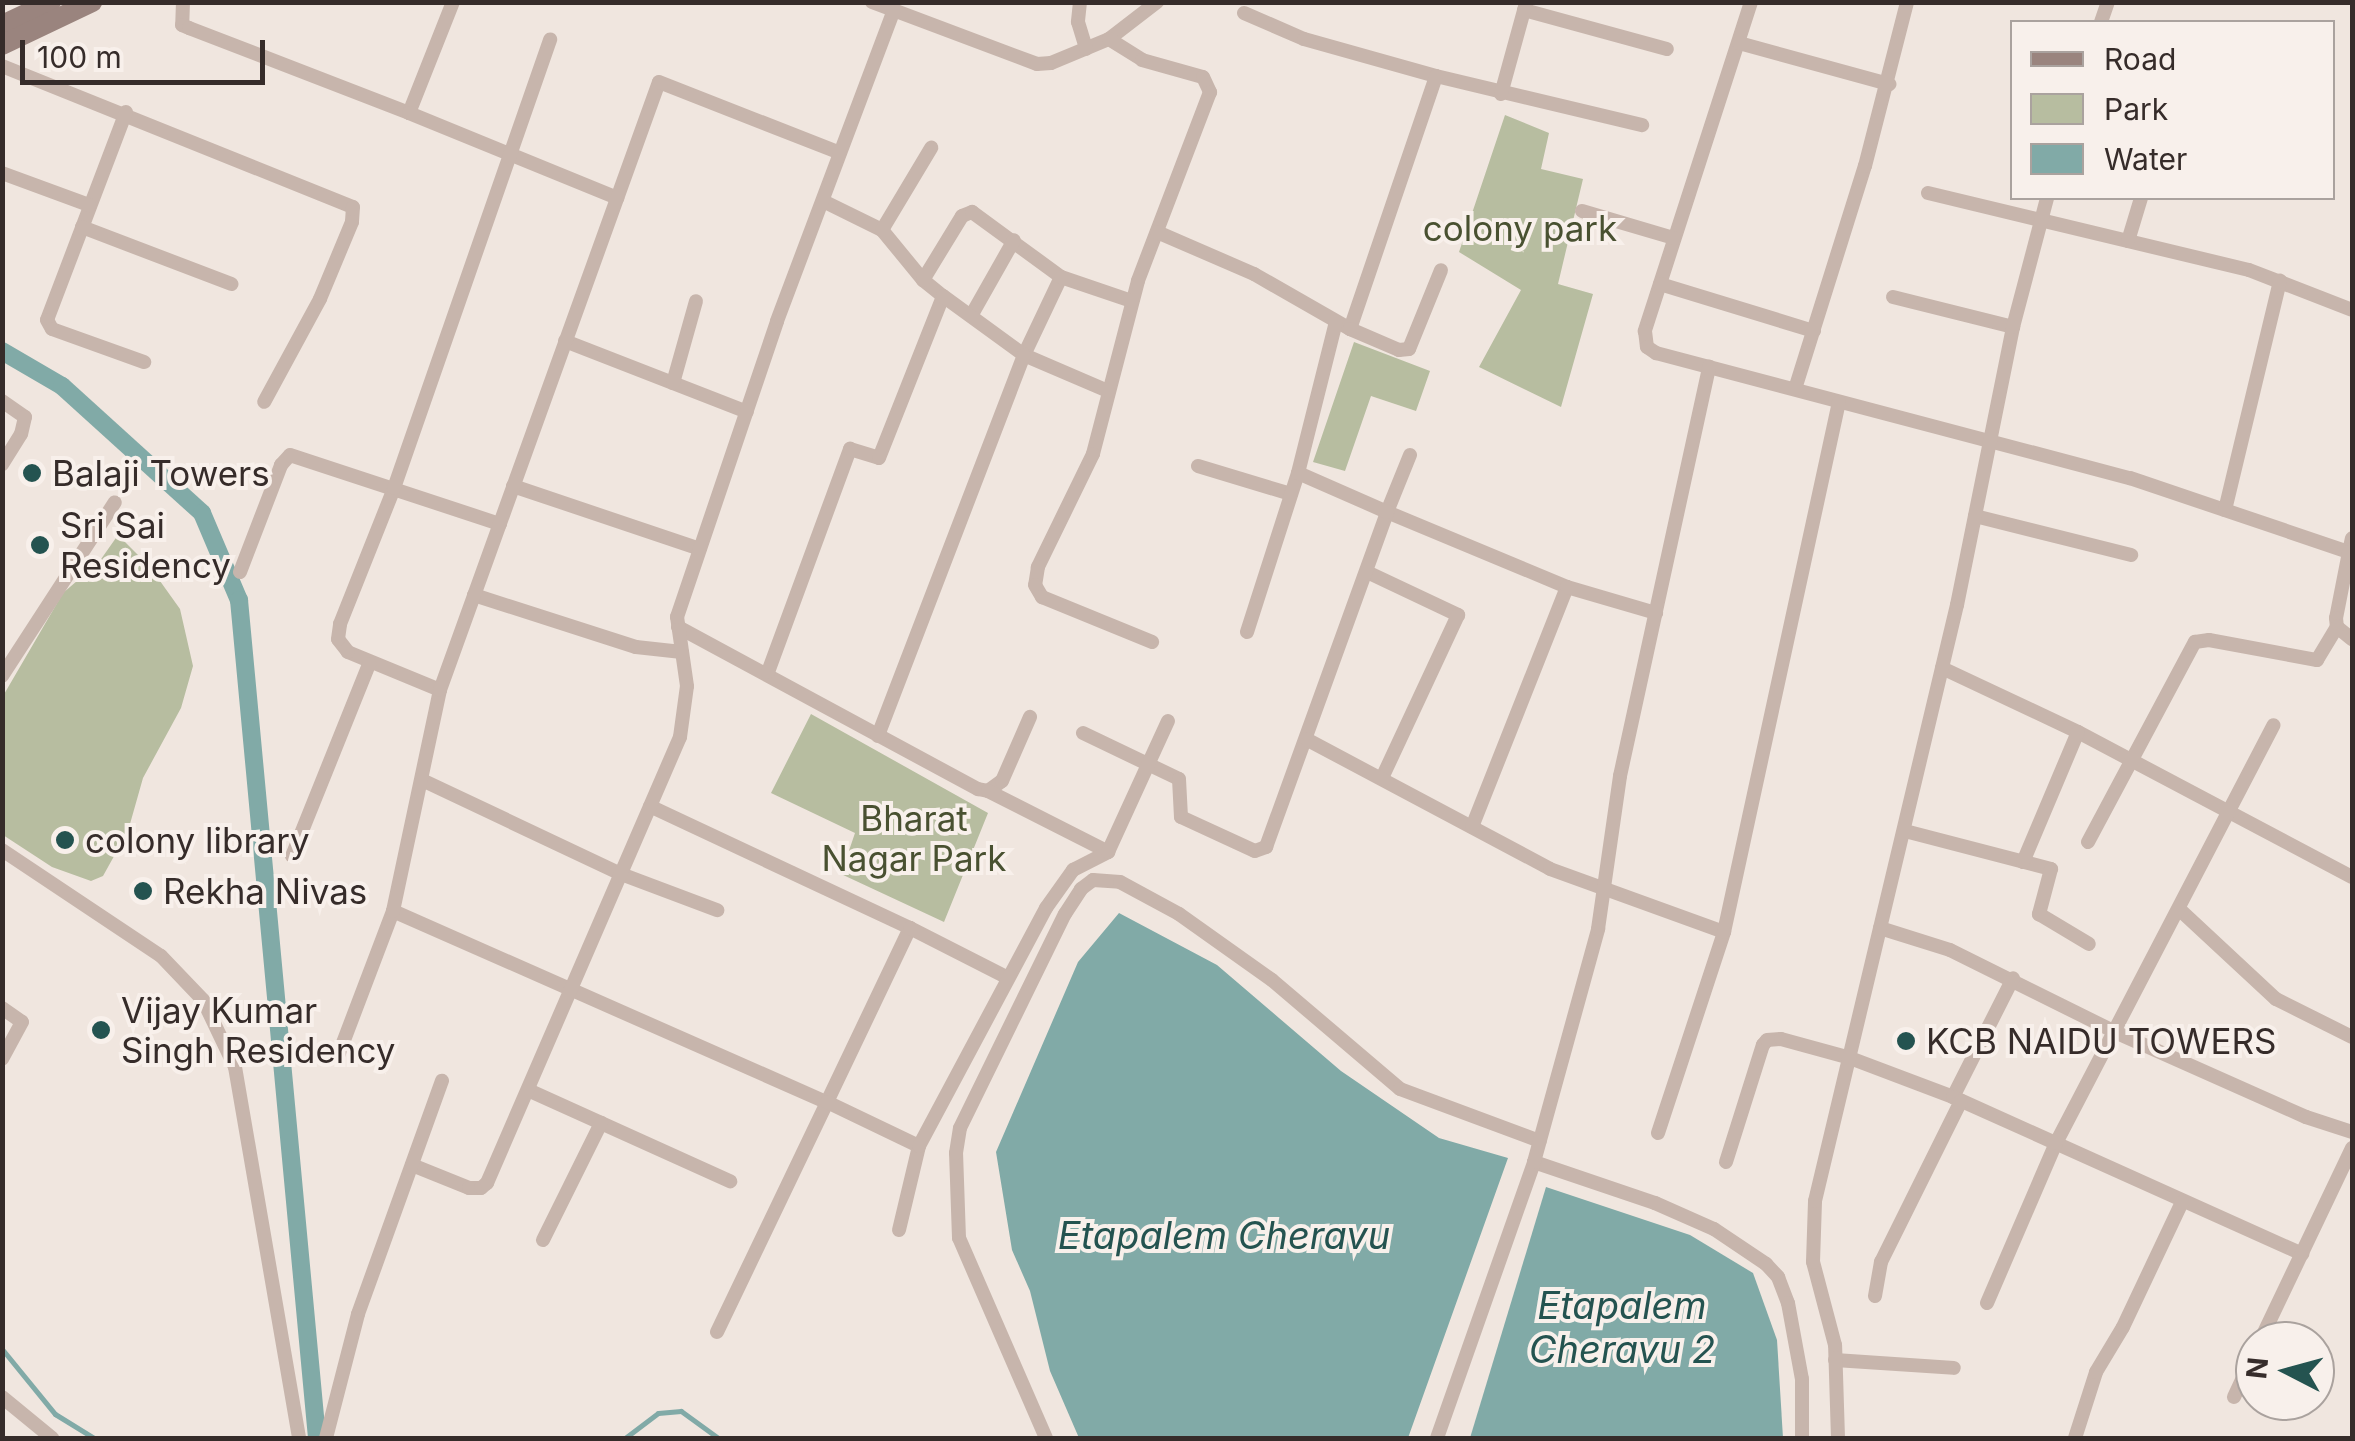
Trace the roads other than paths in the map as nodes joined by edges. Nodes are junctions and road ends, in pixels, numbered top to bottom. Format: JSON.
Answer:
{"nodes":[{"id":1,"x":51,"y":2,"type":"edge"},
{"id":2,"x":92,"y":2,"type":"edge"},
{"id":3,"x":183,"y":2,"type":"edge"},
{"id":4,"x":452,"y":2,"type":"edge"},
{"id":5,"x":872,"y":2,"type":"edge"},
{"id":6,"x":1080,"y":2,"type":"edge"},
{"id":7,"x":1157,"y":2,"type":"edge"},
{"id":8,"x":1751,"y":2,"type":"edge"},
{"id":9,"x":1907,"y":2,"type":"edge"},
{"id":10,"x":1525,"y":6,"type":"edge"},
{"id":11,"x":893,"y":12,"type":"junction"},
{"id":12,"x":1244,"y":13,"type":"dead end"},
{"id":13,"x":2,"y":25,"type":"edge"},
{"id":14,"x":550,"y":39,"type":"dead end"},
{"id":15,"x":1108,"y":39,"type":"junction"},
{"id":16,"x":1738,"y":43,"type":"junction"},
{"id":17,"x":2,"y":45,"type":"edge"},
{"id":18,"x":1086,"y":49,"type":"junction"},
{"id":19,"x":1667,"y":49,"type":"dead end"},
{"id":20,"x":2,"y":66,"type":"edge"},
{"id":21,"x":1436,"y":76,"type":"junction"},
{"id":22,"x":1889,"y":84,"type":"junction"},
{"id":23,"x":1501,"y":94,"type":"junction"},
{"id":24,"x":126,"y":112,"type":"junction"},
{"id":25,"x":410,"y":113,"type":"junction"},
{"id":26,"x":1642,"y":124,"type":"dead end"},
{"id":27,"x":931,"y":148,"type":"dead end"},
{"id":28,"x":840,"y":153,"type":"junction"},
{"id":29,"x":512,"y":158,"type":"junction"},
{"id":30,"x":2,"y":173,"type":"edge"},
{"id":31,"x":1928,"y":193,"type":"dead end"},
{"id":32,"x":617,"y":198,"type":"junction"},
{"id":33,"x":2047,"y":200,"type":"edge"},
{"id":34,"x":2139,"y":200,"type":"edge"},
{"id":35,"x":823,"y":201,"type":"junction"},
{"id":36,"x":88,"y":206,"type":"junction"},
{"id":37,"x":1582,"y":211,"type":"dead end"},
{"id":38,"x":2040,"y":220,"type":"junction"},
{"id":39,"x":82,"y":227,"type":"junction"},
{"id":40,"x":882,"y":230,"type":"junction"},
{"id":41,"x":1157,"y":232,"type":"junction"},
{"id":42,"x":1674,"y":238,"type":"junction"},
{"id":43,"x":1014,"y":240,"type":"junction"},
{"id":44,"x":2128,"y":241,"type":"junction"},
{"id":45,"x":1441,"y":270,"type":"dead end"},
{"id":46,"x":1062,"y":277,"type":"junction"},
{"id":47,"x":922,"y":280,"type":"junction"},
{"id":48,"x":2280,"y":280,"type":"junction"},
{"id":49,"x":230,"y":284,"type":"dead end"},
{"id":50,"x":1660,"y":284,"type":"junction"},
{"id":51,"x":942,"y":296,"type":"junction"},
{"id":52,"x":1893,"y":297,"type":"dead end"},
{"id":53,"x":696,"y":301,"type":"dead end"},
{"id":54,"x":1132,"y":301,"type":"junction"},
{"id":55,"x":2352,"y":310,"type":"edge"},
{"id":56,"x":971,"y":316,"type":"junction"},
{"id":57,"x":1343,"y":325,"type":"junction"},
{"id":58,"x":2013,"y":327,"type":"junction"},
{"id":59,"x":1814,"y":331,"type":"junction"},
{"id":60,"x":566,"y":341,"type":"junction"},
{"id":61,"x":1024,"y":355,"type":"junction"},
{"id":62,"x":144,"y":362,"type":"dead end"},
{"id":63,"x":1709,"y":367,"type":"junction"},
{"id":64,"x":673,"y":383,"type":"junction"},
{"id":65,"x":1794,"y":389,"type":"junction"},
{"id":66,"x":1108,"y":391,"type":"junction"},
{"id":67,"x":2,"y":401,"type":"edge"},
{"id":68,"x":264,"y":402,"type":"dead end"},
{"id":69,"x":1839,"y":402,"type":"junction"},
{"id":70,"x":746,"y":412,"type":"junction"},
{"id":71,"x":1990,"y":442,"type":"junction"},
{"id":72,"x":1410,"y":455,"type":"dead end"},
{"id":73,"x":2,"y":464,"type":"edge"},
{"id":74,"x":1198,"y":466,"type":"dead end"},
{"id":75,"x":1298,"y":473,"type":"junction"},
{"id":76,"x":514,"y":486,"type":"junction"},
{"id":77,"x":394,"y":488,"type":"junction"},
{"id":78,"x":1291,"y":494,"type":"junction"},
{"id":79,"x":115,"y":502,"type":"dead end"},
{"id":80,"x":2224,"y":510,"type":"junction"},
{"id":81,"x":1388,"y":512,"type":"junction"},
{"id":82,"x":1976,"y":516,"type":"junction"},
{"id":83,"x":500,"y":524,"type":"junction"},
{"id":84,"x":2350,"y":544,"type":"edge"},
{"id":85,"x":700,"y":549,"type":"junction"},
{"id":86,"x":2130,"y":555,"type":"dead end"},
{"id":87,"x":240,"y":572,"type":"dead end"},
{"id":88,"x":1367,"y":572,"type":"junction"},
{"id":89,"x":1567,"y":588,"type":"junction"},
{"id":90,"x":474,"y":595,"type":"junction"},
{"id":91,"x":1656,"y":613,"type":"junction"},
{"id":92,"x":678,"y":627,"type":"junction"},
{"id":93,"x":2337,"y":627,"type":"junction"},
{"id":94,"x":1247,"y":632,"type":"dead end"},
{"id":95,"x":2352,"y":638,"type":"edge"},
{"id":96,"x":1152,"y":642,"type":"dead end"},
{"id":97,"x":682,"y":652,"type":"junction"},
{"id":98,"x":369,"y":664,"type":"junction"},
{"id":99,"x":1942,"y":668,"type":"junction"},
{"id":100,"x":768,"y":672,"type":"junction"},
{"id":101,"x":2,"y":676,"type":"edge"},
{"id":102,"x":440,"y":690,"type":"junction"},
{"id":103,"x":1030,"y":717,"type":"dead end"},
{"id":104,"x":1168,"y":720,"type":"dead end"},
{"id":105,"x":2274,"y":725,"type":"dead end"},
{"id":106,"x":2078,"y":732,"type":"junction"},
{"id":107,"x":1083,"y":733,"type":"dead end"},
{"id":108,"x":878,"y":736,"type":"junction"},
{"id":109,"x":1306,"y":740,"type":"junction"},
{"id":110,"x":2130,"y":760,"type":"junction"},
{"id":111,"x":1149,"y":764,"type":"junction"},
{"id":112,"x":1382,"y":778,"type":"junction"},
{"id":113,"x":422,"y":780,"type":"junction"},
{"id":114,"x":988,"y":791,"type":"junction"},
{"id":115,"x":650,"y":806,"type":"junction"},
{"id":116,"x":2228,"y":814,"type":"junction"},
{"id":117,"x":1472,"y":827,"type":"junction"},
{"id":118,"x":1904,"y":831,"type":"junction"},
{"id":119,"x":2088,"y":842,"type":"dead end"},
{"id":120,"x":2,"y":850,"type":"edge"},
{"id":121,"x":1108,"y":852,"type":"junction"},
{"id":122,"x":292,"y":856,"type":"dead end"},
{"id":123,"x":2023,"y":862,"type":"junction"},
{"id":124,"x":621,"y":874,"type":"junction"},
{"id":125,"x":2352,"y":877,"type":"edge"},
{"id":126,"x":1606,"y":888,"type":"junction"},
{"id":127,"x":2179,"y":909,"type":"junction"},
{"id":128,"x":717,"y":910,"type":"dead end"},
{"id":129,"x":393,"y":911,"type":"junction"},
{"id":130,"x":910,"y":928,"type":"junction"},
{"id":131,"x":1880,"y":928,"type":"junction"},
{"id":132,"x":1724,"y":932,"type":"junction"},
{"id":133,"x":2089,"y":944,"type":"dead end"},
{"id":134,"x":1006,"y":977,"type":"junction"},
{"id":135,"x":2013,"y":978,"type":"junction"},
{"id":136,"x":573,"y":988,"type":"junction"},
{"id":137,"x":2,"y":1008,"type":"edge"},
{"id":138,"x":2115,"y":1032,"type":"junction"},
{"id":139,"x":2352,"y":1036,"type":"edge"},
{"id":140,"x":338,"y":1056,"type":"dead end"},
{"id":141,"x":1850,"y":1058,"type":"junction"},
{"id":142,"x":2,"y":1059,"type":"edge"},
{"id":143,"x":442,"y":1081,"type":"dead end"},
{"id":144,"x":528,"y":1090,"type":"junction"},
{"id":145,"x":1957,"y":1099,"type":"junction"},
{"id":146,"x":827,"y":1102,"type":"junction"},
{"id":147,"x":601,"y":1123,"type":"junction"},
{"id":148,"x":2352,"y":1132,"type":"edge"},
{"id":149,"x":1658,"y":1133,"type":"dead end"},
{"id":150,"x":1540,"y":1141,"type":"junction"},
{"id":151,"x":2056,"y":1144,"type":"junction"},
{"id":152,"x":919,"y":1146,"type":"junction"},
{"id":153,"x":2352,"y":1148,"type":"edge"},
{"id":154,"x":1534,"y":1162,"type":"junction"},
{"id":155,"x":1726,"y":1162,"type":"dead end"},
{"id":156,"x":412,"y":1165,"type":"junction"},
{"id":157,"x":730,"y":1181,"type":"dead end"},
{"id":158,"x":2182,"y":1202,"type":"junction"},
{"id":159,"x":899,"y":1230,"type":"dead end"},
{"id":160,"x":543,"y":1240,"type":"dead end"},
{"id":161,"x":2302,"y":1254,"type":"junction"},
{"id":162,"x":1875,"y":1296,"type":"dead end"},
{"id":163,"x":1987,"y":1303,"type":"dead end"},
{"id":164,"x":2270,"y":1321,"type":"edge"},
{"id":165,"x":717,"y":1332,"type":"dead end"},
{"id":166,"x":1836,"y":1360,"type":"junction"},
{"id":167,"x":1954,"y":1368,"type":"dead end"},
{"id":168,"x":2,"y":1396,"type":"edge"},
{"id":169,"x":52,"y":1438,"type":"edge"},
{"id":170,"x":299,"y":1438,"type":"edge"},
{"id":171,"x":326,"y":1438,"type":"edge"},
{"id":172,"x":1046,"y":1438,"type":"edge"},
{"id":173,"x":1438,"y":1438,"type":"edge"},
{"id":174,"x":1802,"y":1438,"type":"edge"},
{"id":175,"x":1838,"y":1438,"type":"edge"},
{"id":176,"x":2075,"y":1438,"type":"edge"}],
"edges":[{"from":1,"to":13,"type":"main road"},
{"from":2,"to":17,"type":"main road"},
{"from":3,"to":25,"type":"street"},
{"from":4,"to":25,"type":"street"},
{"from":5,"to":11,"type":"street"},
{"from":6,"to":18,"type":"street"},
{"from":7,"to":15,"type":"street"},
{"from":8,"to":16,"type":"street"},
{"from":9,"to":22,"type":"street"},
{"from":10,"to":19,"type":"street"},
{"from":10,"to":23,"type":"street"},
{"from":11,"to":18,"type":"street"},
{"from":11,"to":28,"type":"street"},
{"from":12,"to":21,"type":"street"},
{"from":14,"to":29,"type":"street"},
{"from":15,"to":18,"type":"street"},
{"from":15,"to":41,"type":"street"},
{"from":16,"to":22,"type":"street"},
{"from":16,"to":42,"type":"street"},
{"from":20,"to":24,"type":"street"},
{"from":21,"to":23,"type":"street"},
{"from":21,"to":57,"type":"street"},
{"from":22,"to":59,"type":"street"},
{"from":23,"to":26,"type":"street"},
{"from":24,"to":36,"type":"street"},
{"from":24,"to":68,"type":"street"},
{"from":25,"to":29,"type":"street"},
{"from":27,"to":40,"type":"street"},
{"from":28,"to":32,"type":"street"},
{"from":28,"to":35,"type":"street"},
{"from":29,"to":32,"type":"street"},
{"from":29,"to":77,"type":"street"},
{"from":30,"to":36,"type":"street"},
{"from":31,"to":38,"type":"street"},
{"from":32,"to":60,"type":"street"},
{"from":33,"to":38,"type":"street"},
{"from":34,"to":44,"type":"street"},
{"from":35,"to":40,"type":"street"},
{"from":35,"to":70,"type":"street"},
{"from":36,"to":39,"type":"street"},
{"from":37,"to":42,"type":"street"},
{"from":38,"to":44,"type":"street"},
{"from":38,"to":58,"type":"street"},
{"from":39,"to":49,"type":"street"},
{"from":39,"to":62,"type":"street"},
{"from":40,"to":47,"type":"street"},
{"from":41,"to":54,"type":"street"},
{"from":41,"to":57,"type":"street"},
{"from":42,"to":50,"type":"street"},
{"from":43,"to":46,"type":"street"},
{"from":43,"to":47,"type":"street"},
{"from":43,"to":56,"type":"street"},
{"from":44,"to":48,"type":"street"},
{"from":45,"to":57,"type":"street"},
{"from":46,"to":54,"type":"street"},
{"from":46,"to":61,"type":"street"},
{"from":47,"to":51,"type":"street"},
{"from":48,"to":55,"type":"street"},
{"from":48,"to":80,"type":"street"},
{"from":50,"to":59,"type":"street"},
{"from":50,"to":63,"type":"street"},
{"from":51,"to":56,"type":"street"},
{"from":51,"to":100,"type":"street"},
{"from":52,"to":58,"type":"street"},
{"from":53,"to":64,"type":"street"},
{"from":54,"to":66,"type":"street"},
{"from":56,"to":61,"type":"street"},
{"from":57,"to":75,"type":"street"},
{"from":58,"to":71,"type":"street"},
{"from":59,"to":65,"type":"street"},
{"from":60,"to":64,"type":"street"},
{"from":60,"to":76,"type":"street"},
{"from":61,"to":66,"type":"street"},
{"from":61,"to":108,"type":"street"},
{"from":63,"to":65,"type":"street"},
{"from":63,"to":91,"type":"street"},
{"from":64,"to":70,"type":"street"},
{"from":65,"to":69,"type":"street"},
{"from":66,"to":96,"type":"street"},
{"from":67,"to":73,"type":"street"},
{"from":69,"to":71,"type":"street"},
{"from":69,"to":132,"type":"street"},
{"from":70,"to":85,"type":"street"},
{"from":71,"to":80,"type":"street"},
{"from":71,"to":82,"type":"street"},
{"from":72,"to":81,"type":"street"},
{"from":74,"to":78,"type":"street"},
{"from":75,"to":78,"type":"street"},
{"from":75,"to":81,"type":"street"},
{"from":76,"to":83,"type":"street"},
{"from":76,"to":85,"type":"street"},
{"from":77,"to":83,"type":"street"},
{"from":77,"to":87,"type":"street"},
{"from":77,"to":98,"type":"street"},
{"from":78,"to":94,"type":"street"},
{"from":79,"to":101,"type":"street"},
{"from":80,"to":84,"type":"street"},
{"from":81,"to":88,"type":"street"},
{"from":81,"to":89,"type":"street"},
{"from":82,"to":86,"type":"street"},
{"from":82,"to":99,"type":"street"},
{"from":83,"to":90,"type":"street"},
{"from":84,"to":93,"type":"street"},
{"from":85,"to":92,"type":"street"},
{"from":88,"to":109,"type":"street"},
{"from":88,"to":112,"type":"street"},
{"from":89,"to":91,"type":"street"},
{"from":89,"to":117,"type":"street"},
{"from":90,"to":97,"type":"street"},
{"from":90,"to":102,"type":"street"},
{"from":91,"to":126,"type":"street"},
{"from":92,"to":97,"type":"street"},
{"from":92,"to":100,"type":"street"},
{"from":93,"to":95,"type":"street"},
{"from":93,"to":110,"type":"street"},
{"from":97,"to":115,"type":"street"},
{"from":98,"to":102,"type":"street"},
{"from":98,"to":122,"type":"street"},
{"from":99,"to":106,"type":"street"},
{"from":99,"to":118,"type":"street"},
{"from":100,"to":108,"type":"street"},
{"from":102,"to":113,"type":"street"},
{"from":103,"to":114,"type":"street"},
{"from":104,"to":111,"type":"street"},
{"from":105,"to":116,"type":"street"},
{"from":106,"to":110,"type":"street"},
{"from":106,"to":123,"type":"street"},
{"from":107,"to":111,"type":"street"},
{"from":108,"to":114,"type":"street"},
{"from":109,"to":111,"type":"street"},
{"from":109,"to":112,"type":"street"},
{"from":110,"to":116,"type":"street"},
{"from":110,"to":119,"type":"street"},
{"from":111,"to":121,"type":"street"},
{"from":112,"to":117,"type":"street"},
{"from":113,"to":124,"type":"street"},
{"from":113,"to":129,"type":"street"},
{"from":114,"to":121,"type":"street"},
{"from":115,"to":124,"type":"street"},
{"from":115,"to":130,"type":"street"},
{"from":116,"to":125,"type":"street"},
{"from":116,"to":127,"type":"street"},
{"from":117,"to":126,"type":"street"},
{"from":118,"to":123,"type":"street"},
{"from":118,"to":131,"type":"street"},
{"from":120,"to":170,"type":"street"},
{"from":121,"to":134,"type":"street"},
{"from":123,"to":133,"type":"street"},
{"from":124,"to":128,"type":"street"},
{"from":124,"to":136,"type":"street"},
{"from":126,"to":132,"type":"street"},
{"from":126,"to":150,"type":"street"},
{"from":127,"to":138,"type":"street"},
{"from":127,"to":139,"type":"street"},
{"from":129,"to":136,"type":"street"},
{"from":129,"to":140,"type":"street"},
{"from":130,"to":134,"type":"street"},
{"from":130,"to":146,"type":"street"},
{"from":131,"to":135,"type":"street"},
{"from":131,"to":141,"type":"street"},
{"from":132,"to":149,"type":"street"},
{"from":134,"to":152,"type":"street"},
{"from":135,"to":138,"type":"street"},
{"from":135,"to":145,"type":"street"},
{"from":136,"to":144,"type":"street"},
{"from":136,"to":146,"type":"street"},
{"from":137,"to":142,"type":"street"},
{"from":138,"to":148,"type":"street"},
{"from":138,"to":151,"type":"street"},
{"from":141,"to":145,"type":"street"},
{"from":141,"to":155,"type":"street"},
{"from":141,"to":166,"type":"street"},
{"from":143,"to":156,"type":"street"},
{"from":144,"to":147,"type":"street"},
{"from":144,"to":156,"type":"street"},
{"from":145,"to":151,"type":"street"},
{"from":145,"to":162,"type":"street"},
{"from":146,"to":152,"type":"street"},
{"from":146,"to":165,"type":"street"},
{"from":147,"to":157,"type":"street"},
{"from":147,"to":160,"type":"street"},
{"from":150,"to":154,"type":"street"},
{"from":150,"to":172,"type":"street"},
{"from":151,"to":158,"type":"street"},
{"from":151,"to":163,"type":"street"},
{"from":152,"to":159,"type":"street"},
{"from":153,"to":161,"type":"street"},
{"from":154,"to":173,"type":"street"},
{"from":154,"to":174,"type":"street"},
{"from":156,"to":171,"type":"street"},
{"from":158,"to":161,"type":"street"},
{"from":158,"to":176,"type":"street"},
{"from":161,"to":164,"type":"street"},
{"from":166,"to":167,"type":"street"},
{"from":166,"to":175,"type":"street"},
{"from":168,"to":169,"type":"street"}]}
